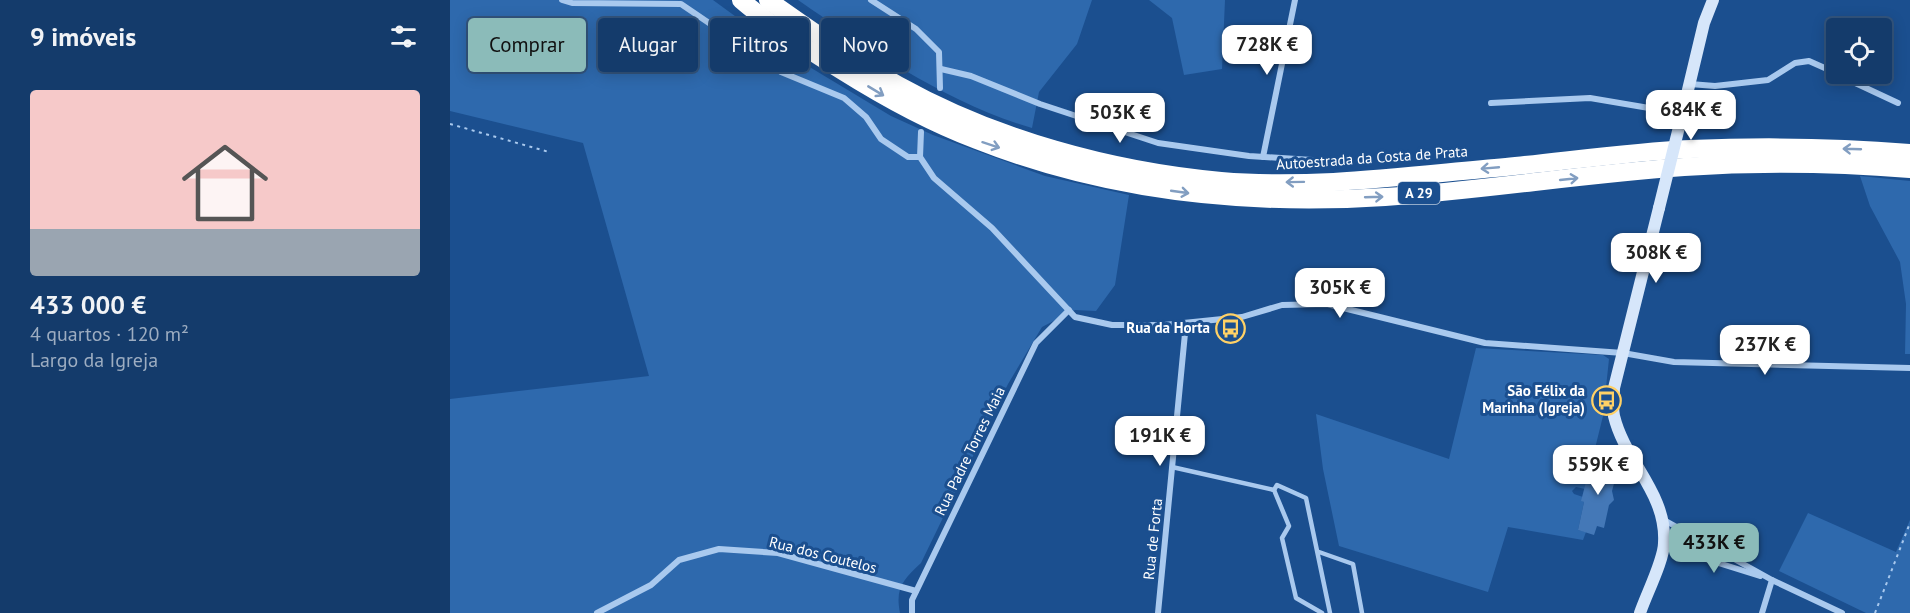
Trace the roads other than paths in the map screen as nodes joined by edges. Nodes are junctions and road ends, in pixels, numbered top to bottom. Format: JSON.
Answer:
{"nodes":[{"id":1,"x":562,"y":0,"type":"edge"},
{"id":2,"x":741,"y":0,"type":"edge"},
{"id":3,"x":768,"y":0,"type":"edge"},
{"id":4,"x":872,"y":0,"type":"edge"},
{"id":5,"x":1295,"y":0,"type":"edge"},
{"id":6,"x":1713,"y":0,"type":"edge"},
{"id":7,"x":1826,"y":68,"type":"edge"},
{"id":8,"x":941,"y":69,"type":"junction"},
{"id":9,"x":1689,"y":84,"type":"junction"},
{"id":10,"x":1859,"y":84,"type":"edge"},
{"id":11,"x":940,"y":88,"type":"dead end"},
{"id":12,"x":1685,"y":98,"type":"junction"},
{"id":13,"x":1491,"y":103,"type":"dead end"},
{"id":14,"x":1898,"y":103,"type":"dead end"},
{"id":15,"x":921,"y":132,"type":"dead end"},
{"id":16,"x":1910,"y":153,"type":"edge"},
{"id":17,"x":920,"y":157,"type":"junction"},
{"id":18,"x":1263,"y":157,"type":"junction"},
{"id":19,"x":1312,"y":160,"type":"dead end"},
{"id":20,"x":1910,"y":170,"type":"edge"},
{"id":21,"x":1069,"y":310,"type":"junction"},
{"id":22,"x":1185,"y":323,"type":"junction"},
{"id":23,"x":1623,"y":353,"type":"junction"},
{"id":24,"x":1910,"y":368,"type":"edge"},
{"id":25,"x":1172,"y":466,"type":"junction"},
{"id":26,"x":1274,"y":490,"type":"junction"},
{"id":27,"x":1664,"y":520,"type":"junction"},
{"id":28,"x":1664,"y":546,"type":"junction"},
{"id":29,"x":1318,"y":552,"type":"junction"},
{"id":30,"x":1772,"y":580,"type":"junction"},
{"id":31,"x":916,"y":591,"type":"junction"},
{"id":32,"x":597,"y":613,"type":"edge"},
{"id":33,"x":912,"y":613,"type":"edge"},
{"id":34,"x":1158,"y":613,"type":"edge"},
{"id":35,"x":1322,"y":613,"type":"edge"},
{"id":36,"x":1330,"y":613,"type":"edge"},
{"id":37,"x":1362,"y":613,"type":"edge"},
{"id":38,"x":1640,"y":613,"type":"edge"},
{"id":39,"x":1762,"y":613,"type":"edge"},
{"id":40,"x":1842,"y":613,"type":"edge"}],
"edges":[{"from":1,"to":17,"type":"street"},
{"from":2,"to":20,"type":"highway","number":"A 29","one_way":true},
{"from":16,"to":3,"type":"highway","name":"Autoestrada da Costa de Prata","number":"A 29","one_way":true},
{"from":4,"to":8,"type":"street"},
{"from":5,"to":18,"type":"street"},
{"from":6,"to":9,"type":"main road"},
{"from":7,"to":9,"type":"street"},
{"from":8,"to":11,"type":"street"},
{"from":8,"to":18,"type":"street"},
{"from":9,"to":12,"type":"main road"},
{"from":10,"to":14,"type":"street"},
{"from":12,"to":13,"type":"street"},
{"from":12,"to":23,"type":"main road","bridge":true},
{"from":15,"to":17,"type":"street"},
{"from":17,"to":21,"type":"street"},
{"from":18,"to":19,"type":"street"},
{"from":21,"to":22,"type":"street"},
{"from":21,"to":31,"type":"street","name":"Rua Padre Torres Maia"},
{"from":22,"to":23,"type":"street"},
{"from":22,"to":25,"type":"street","name":"Rua de Forta"},
{"from":23,"to":24,"type":"street"},
{"from":23,"to":27,"type":"main road"},
{"from":25,"to":26,"type":"lane"},
{"from":25,"to":34,"type":"street","name":"Rua de Forta"},
{"from":26,"to":29,"type":"lane"},
{"from":26,"to":35,"type":"lane"},
{"from":27,"to":28,"type":"main road"},
{"from":27,"to":30,"type":"street"},
{"from":28,"to":30,"type":"street"},
{"from":28,"to":38,"type":"main road"},
{"from":29,"to":36,"type":"lane"},
{"from":29,"to":37,"type":"lane"},
{"from":30,"to":39,"type":"street"},
{"from":30,"to":40,"type":"street"},
{"from":31,"to":32,"type":"street","name":"Rua dos Coutelos"},
{"from":31,"to":33,"type":"street","name":"Rua Padre Torres Maia"}]}
